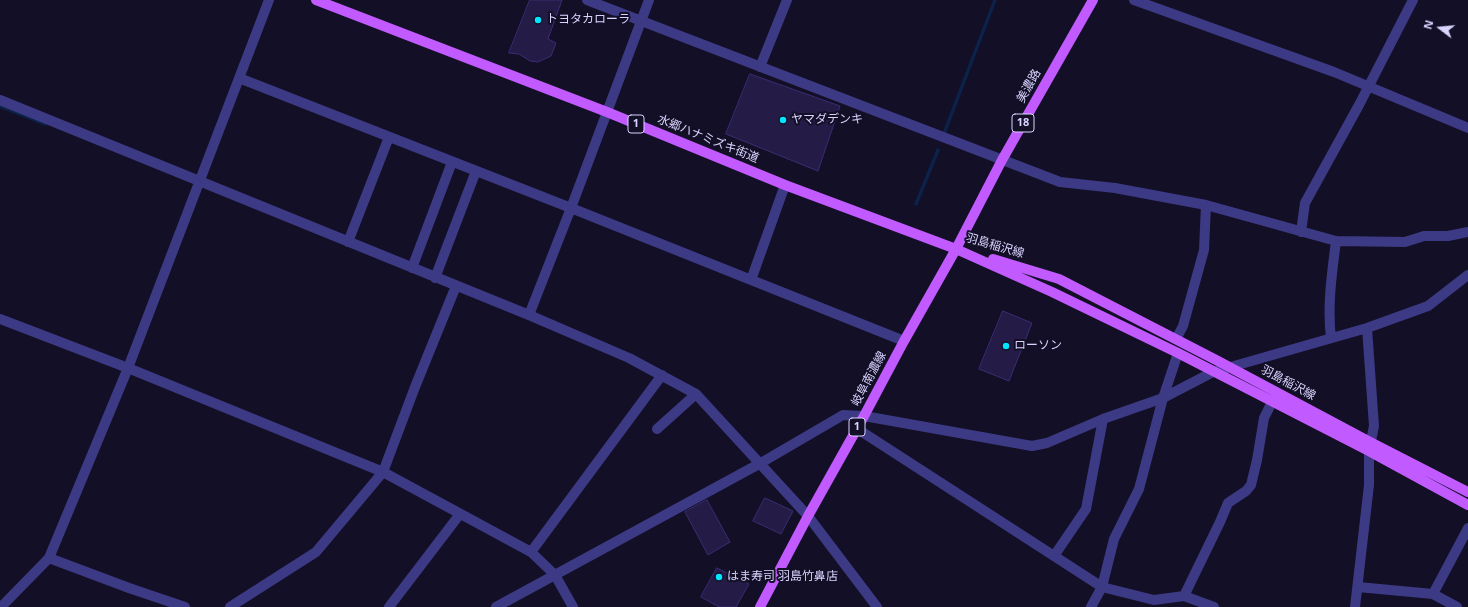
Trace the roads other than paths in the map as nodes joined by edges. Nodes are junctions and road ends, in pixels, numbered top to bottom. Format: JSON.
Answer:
{"nodes":[{"id":1,"x":268,"y":0,"type":"edge"},
{"id":2,"x":316,"y":0,"type":"edge"},
{"id":3,"x":586,"y":0,"type":"edge"},
{"id":4,"x":649,"y":0,"type":"edge"},
{"id":5,"x":787,"y":0,"type":"edge"},
{"id":6,"x":1093,"y":0,"type":"edge"},
{"id":7,"x":1134,"y":0,"type":"edge"},
{"id":8,"x":1413,"y":0,"type":"edge"},
{"id":9,"x":641,"y":22,"type":"junction"},
{"id":10,"x":760,"y":67,"type":"junction"},
{"id":11,"x":239,"y":78,"type":"junction"},
{"id":12,"x":1368,"y":86,"type":"junction"},
{"id":13,"x":0,"y":100,"type":"edge"},
{"id":14,"x":607,"y":112,"type":"junction"},
{"id":15,"x":1468,"y":128,"type":"edge"},
{"id":16,"x":389,"y":137,"type":"junction"},
{"id":17,"x":1002,"y":160,"type":"junction"},
{"id":18,"x":452,"y":162,"type":"junction"},
{"id":19,"x":476,"y":171,"type":"junction"},
{"id":20,"x":199,"y":182,"type":"junction"},
{"id":21,"x":785,"y":185,"type":"junction"},
{"id":22,"x":1206,"y":205,"type":"junction"},
{"id":23,"x":571,"y":208,"type":"junction"},
{"id":24,"x":1301,"y":232,"type":"junction"},
{"id":25,"x":1468,"y":232,"type":"edge"},
{"id":26,"x":1336,"y":241,"type":"junction"},
{"id":27,"x":348,"y":242,"type":"junction"},
{"id":28,"x":956,"y":249,"type":"junction"},
{"id":29,"x":412,"y":268,"type":"junction"},
{"id":30,"x":1468,"y":276,"type":"edge"},
{"id":31,"x":435,"y":278,"type":"junction"},
{"id":32,"x":751,"y":280,"type":"junction"},
{"id":33,"x":456,"y":286,"type":"junction"},
{"id":34,"x":529,"y":315,"type":"junction"},
{"id":35,"x":0,"y":319,"type":"edge"},
{"id":36,"x":1367,"y":328,"type":"junction"},
{"id":37,"x":1331,"y":338,"type":"junction"},
{"id":38,"x":1176,"y":339,"type":"junction"},
{"id":39,"x":904,"y":341,"type":"junction"},
{"id":40,"x":1178,"y":353,"type":"junction"},
{"id":41,"x":1229,"y":367,"type":"junction"},
{"id":42,"x":128,"y":368,"type":"junction"},
{"id":43,"x":1213,"y":372,"type":"junction"},
{"id":44,"x":662,"y":375,"type":"junction"},
{"id":45,"x":696,"y":394,"type":"junction"},
{"id":46,"x":1163,"y":398,"type":"junction"},
{"id":47,"x":1272,"y":402,"type":"junction"},
{"id":48,"x":864,"y":416,"type":"junction"},
{"id":49,"x":1104,"y":419,"type":"junction"},
{"id":50,"x":856,"y":428,"type":"junction"},
{"id":51,"x":657,"y":429,"type":"dead end"},
{"id":52,"x":1369,"y":447,"type":"junction"},
{"id":53,"x":759,"y":464,"type":"junction"},
{"id":54,"x":383,"y":472,"type":"junction"},
{"id":55,"x":1468,"y":492,"type":"edge"},
{"id":56,"x":1468,"y":505,"type":"edge"},
{"id":57,"x":460,"y":514,"type":"junction"},
{"id":58,"x":808,"y":516,"type":"junction"},
{"id":59,"x":1468,"y":528,"type":"edge"},
{"id":60,"x":531,"y":552,"type":"junction"},
{"id":61,"x":1054,"y":556,"type":"junction"},
{"id":62,"x":49,"y":558,"type":"junction"},
{"id":63,"x":555,"y":575,"type":"junction"},
{"id":64,"x":1102,"y":587,"type":"junction"},
{"id":65,"x":1358,"y":587,"type":"junction"},
{"id":66,"x":1433,"y":594,"type":"junction"},
{"id":67,"x":1184,"y":596,"type":"junction"},
{"id":68,"x":1,"y":607,"type":"edge"},
{"id":69,"x":185,"y":607,"type":"edge"},
{"id":70,"x":230,"y":607,"type":"edge"},
{"id":71,"x":390,"y":607,"type":"edge"},
{"id":72,"x":496,"y":607,"type":"edge"},
{"id":73,"x":573,"y":607,"type":"edge"},
{"id":74,"x":760,"y":607,"type":"edge"},
{"id":75,"x":877,"y":607,"type":"edge"},
{"id":76,"x":1091,"y":607,"type":"edge"},
{"id":77,"x":1214,"y":607,"type":"edge"},
{"id":78,"x":1355,"y":607,"type":"edge"},
{"id":79,"x":1457,"y":607,"type":"edge"}],
"edges":[{"from":1,"to":11,"type":"street"},
{"from":2,"to":14,"type":"main road","name":"水郷ハナミズキ街道","number":"1"},
{"from":3,"to":9,"type":"street"},
{"from":4,"to":9,"type":"street"},
{"from":5,"to":10,"type":"street"},
{"from":6,"to":17,"type":"main road","name":"美濃路","number":"18"},
{"from":7,"to":12,"type":"street"},
{"from":8,"to":12,"type":"street"},
{"from":9,"to":10,"type":"street"},
{"from":9,"to":14,"type":"street"},
{"from":10,"to":17,"type":"street"},
{"from":11,"to":16,"type":"street"},
{"from":11,"to":20,"type":"street"},
{"from":12,"to":15,"type":"street"},
{"from":12,"to":24,"type":"street"},
{"from":13,"to":20,"type":"street"},
{"from":14,"to":21,"type":"main road","name":"水郷ハナミズキ街道","number":"1"},
{"from":14,"to":23,"type":"street"},
{"from":16,"to":18,"type":"street"},
{"from":16,"to":27,"type":"street"},
{"from":17,"to":22,"type":"street"},
{"from":17,"to":28,"type":"main road","name":"美濃路","number":"18"},
{"from":18,"to":19,"type":"street"},
{"from":18,"to":29,"type":"street"},
{"from":19,"to":23,"type":"street"},
{"from":19,"to":31,"type":"street"},
{"from":20,"to":27,"type":"street"},
{"from":20,"to":42,"type":"street"},
{"from":21,"to":28,"type":"main road","name":"水郷ハナミズキ街道","number":"1"},
{"from":21,"to":32,"type":"street"},
{"from":22,"to":24,"type":"street"},
{"from":22,"to":38,"type":"street"},
{"from":23,"to":32,"type":"street"},
{"from":23,"to":34,"type":"street"},
{"from":24,"to":26,"type":"street"},
{"from":25,"to":26,"type":"street"},
{"from":26,"to":37,"type":"street"},
{"from":27,"to":29,"type":"street"},
{"from":28,"to":38,"type":"main road","name":"羽島稲沢線"},
{"from":28,"to":39,"type":"main road","name":"岐阜南濃線","number":"1"},
{"from":28,"to":40,"type":"main road","name":"羽島稲沢線"},
{"from":29,"to":31,"type":"street"},
{"from":30,"to":36,"type":"street"},
{"from":31,"to":33,"type":"street"},
{"from":32,"to":39,"type":"street"},
{"from":33,"to":34,"type":"street"},
{"from":33,"to":54,"type":"street"},
{"from":34,"to":44,"type":"street"},
{"from":35,"to":42,"type":"street"},
{"from":36,"to":37,"type":"street"},
{"from":36,"to":52,"type":"street"},
{"from":37,"to":41,"type":"street"},
{"from":38,"to":41,"type":"main road","name":"羽島稲沢線"},
{"from":39,"to":48,"type":"main road","name":"岐阜南濃線","number":"1"},
{"from":40,"to":43,"type":"main road","name":"羽島稲沢線"},
{"from":40,"to":46,"type":"street"},
{"from":41,"to":43,"type":"street"},
{"from":41,"to":52,"type":"main road","name":"羽島稲沢線"},
{"from":42,"to":54,"type":"street"},
{"from":42,"to":62,"type":"street"},
{"from":43,"to":46,"type":"street"},
{"from":43,"to":47,"type":"main road","name":"羽島稲沢線"},
{"from":44,"to":45,"type":"street"},
{"from":44,"to":60,"type":"street"},
{"from":45,"to":51,"type":"street"},
{"from":45,"to":53,"type":"street"},
{"from":46,"to":49,"type":"street"},
{"from":46,"to":64,"type":"street"},
{"from":47,"to":52,"type":"main road","name":"羽島稲沢線"},
{"from":47,"to":67,"type":"street"},
{"from":48,"to":49,"type":"street"},
{"from":48,"to":50,"type":"main road","name":"岐阜南濃線","number":"1"},
{"from":48,"to":53,"type":"street"},
{"from":49,"to":61,"type":"street"},
{"from":50,"to":58,"type":"main road","name":"岐阜南濃線","number":"1"},
{"from":50,"to":61,"type":"street"},
{"from":52,"to":55,"type":"main road","name":"羽島稲沢線"},
{"from":52,"to":56,"type":"main road","name":"羽島稲沢線"},
{"from":52,"to":65,"type":"street"},
{"from":53,"to":58,"type":"street"},
{"from":53,"to":63,"type":"street"},
{"from":54,"to":57,"type":"street"},
{"from":54,"to":70,"type":"street"},
{"from":57,"to":60,"type":"street"},
{"from":57,"to":71,"type":"street"},
{"from":58,"to":74,"type":"main road","name":"岐阜南濃線","number":"1"},
{"from":58,"to":75,"type":"street"},
{"from":59,"to":66,"type":"street"},
{"from":60,"to":63,"type":"street"},
{"from":61,"to":64,"type":"street"},
{"from":62,"to":68,"type":"street"},
{"from":62,"to":69,"type":"street"},
{"from":63,"to":72,"type":"street"},
{"from":63,"to":73,"type":"street"},
{"from":64,"to":67,"type":"street"},
{"from":64,"to":76,"type":"street"},
{"from":65,"to":66,"type":"street"},
{"from":65,"to":78,"type":"street"},
{"from":66,"to":79,"type":"street"},
{"from":67,"to":77,"type":"street"}]}
